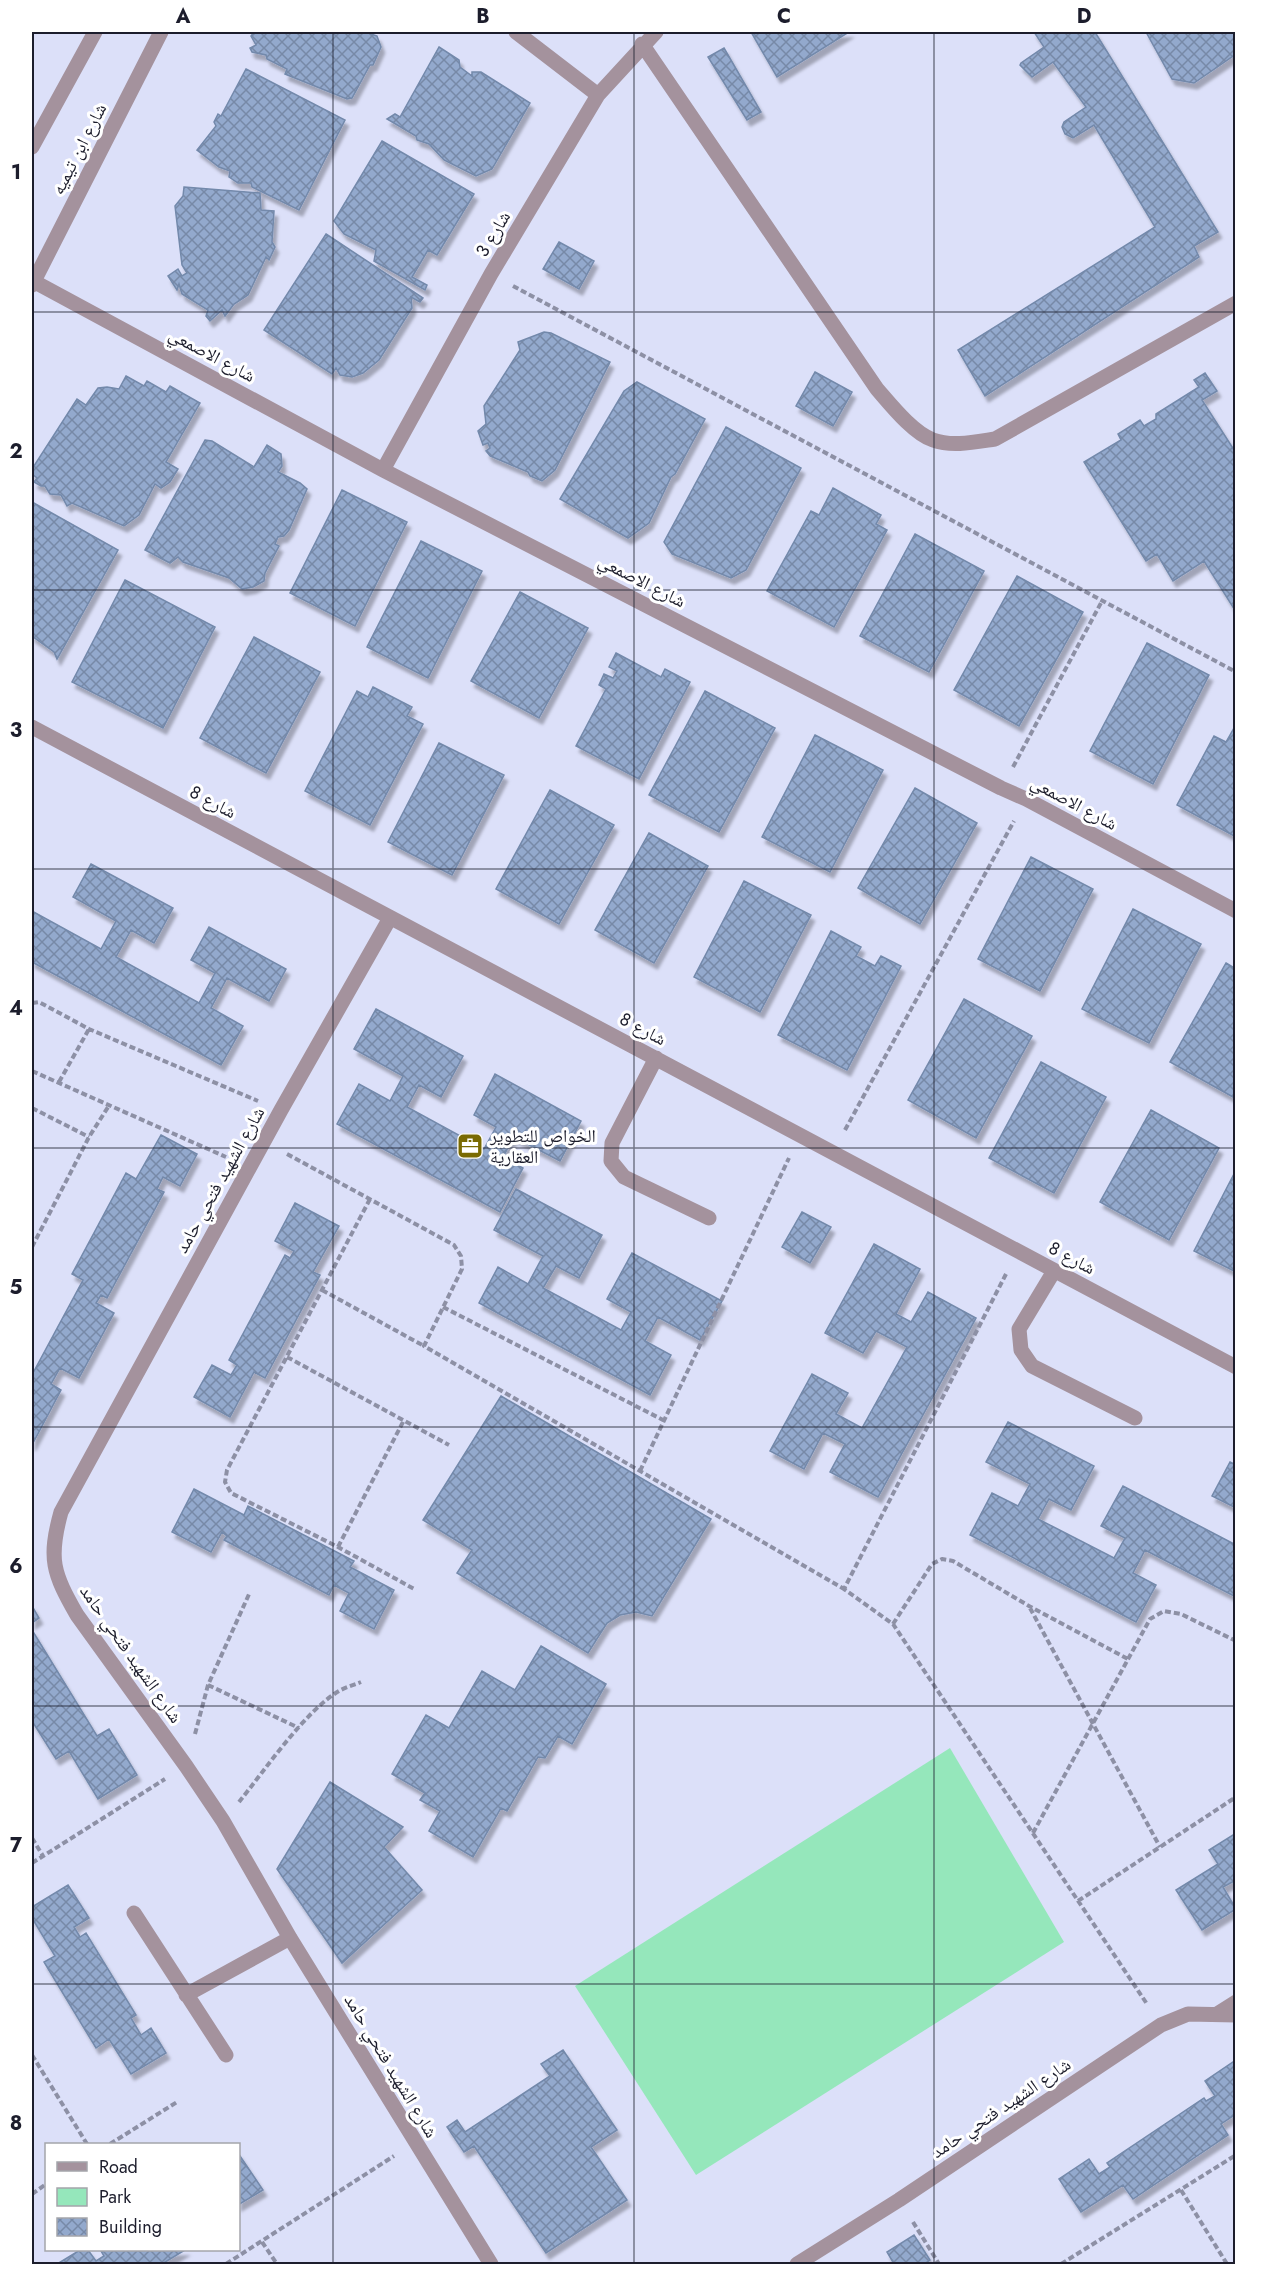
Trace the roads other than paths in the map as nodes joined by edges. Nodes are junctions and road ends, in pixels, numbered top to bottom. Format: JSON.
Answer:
{"nodes":[{"id":1,"x":95,"y":32,"type":"edge"},
{"id":2,"x":161,"y":32,"type":"edge"},
{"id":3,"x":516,"y":32,"type":"edge"},
{"id":4,"x":656,"y":32,"type":"edge"},
{"id":5,"x":642,"y":44,"type":"junction"},
{"id":6,"x":598,"y":95,"type":"junction"},
{"id":7,"x":32,"y":147,"type":"edge"},
{"id":8,"x":32,"y":283,"type":"edge"},
{"id":9,"x":1236,"y":303,"type":"edge"},
{"id":10,"x":383,"y":470,"type":"junction"},
{"id":11,"x":32,"y":727,"type":"edge"},
{"id":12,"x":1236,"y":911,"type":"edge"},
{"id":13,"x":390,"y":918,"type":"junction"},
{"id":14,"x":656,"y":1059,"type":"junction"},
{"id":15,"x":709,"y":1218,"type":"dead end"},
{"id":16,"x":1054,"y":1271,"type":"junction"},
{"id":17,"x":1236,"y":1367,"type":"edge"},
{"id":18,"x":1135,"y":1418,"type":"dead end"},
{"id":19,"x":134,"y":1913,"type":"dead end"},
{"id":20,"x":290,"y":1938,"type":"junction"},
{"id":21,"x":186,"y":1995,"type":"junction"},
{"id":22,"x":1236,"y":2002,"type":"edge"},
{"id":23,"x":1217,"y":2014,"type":"junction"},
{"id":24,"x":1236,"y":2015,"type":"edge"},
{"id":25,"x":226,"y":2055,"type":"dead end"},
{"id":26,"x":491,"y":2265,"type":"edge"},
{"id":27,"x":797,"y":2265,"type":"edge"}],
"edges":[{"from":1,"to":7,"type":"street"},
{"from":2,"to":8,"type":"street","name":"شارع ابن تيميه"},
{"from":3,"to":6,"type":"street"},
{"from":4,"to":5,"type":"street","name":"شارع 3"},
{"from":5,"to":6,"type":"street","name":"شارع 3"},
{"from":5,"to":9,"type":"street"},
{"from":6,"to":10,"type":"street","name":"شارع 3"},
{"from":8,"to":10,"type":"street","name":"شارع الاصمعي"},
{"from":10,"to":12,"type":"street","name":"شارع الاصمعي"},
{"from":11,"to":13,"type":"street","name":"شارع 8"},
{"from":13,"to":14,"type":"street","name":"شارع 8"},
{"from":13,"to":20,"type":"street","name":"شارع الشهيد فتحي حامد"},
{"from":14,"to":15,"type":"street"},
{"from":14,"to":16,"type":"street","name":"شارع 8"},
{"from":16,"to":17,"type":"street","name":"شارع 8"},
{"from":16,"to":18,"type":"street"},
{"from":19,"to":21,"type":"street"},
{"from":20,"to":21,"type":"street"},
{"from":20,"to":26,"type":"street","name":"شارع الشهيد فتحي حامد"},
{"from":21,"to":25,"type":"street"},
{"from":22,"to":23,"type":"street"},
{"from":23,"to":24,"type":"street","name":"شارع الشهيد فتحي حامد"},
{"from":23,"to":27,"type":"street","name":"شارع الشهيد فتحي حامد"}]}
